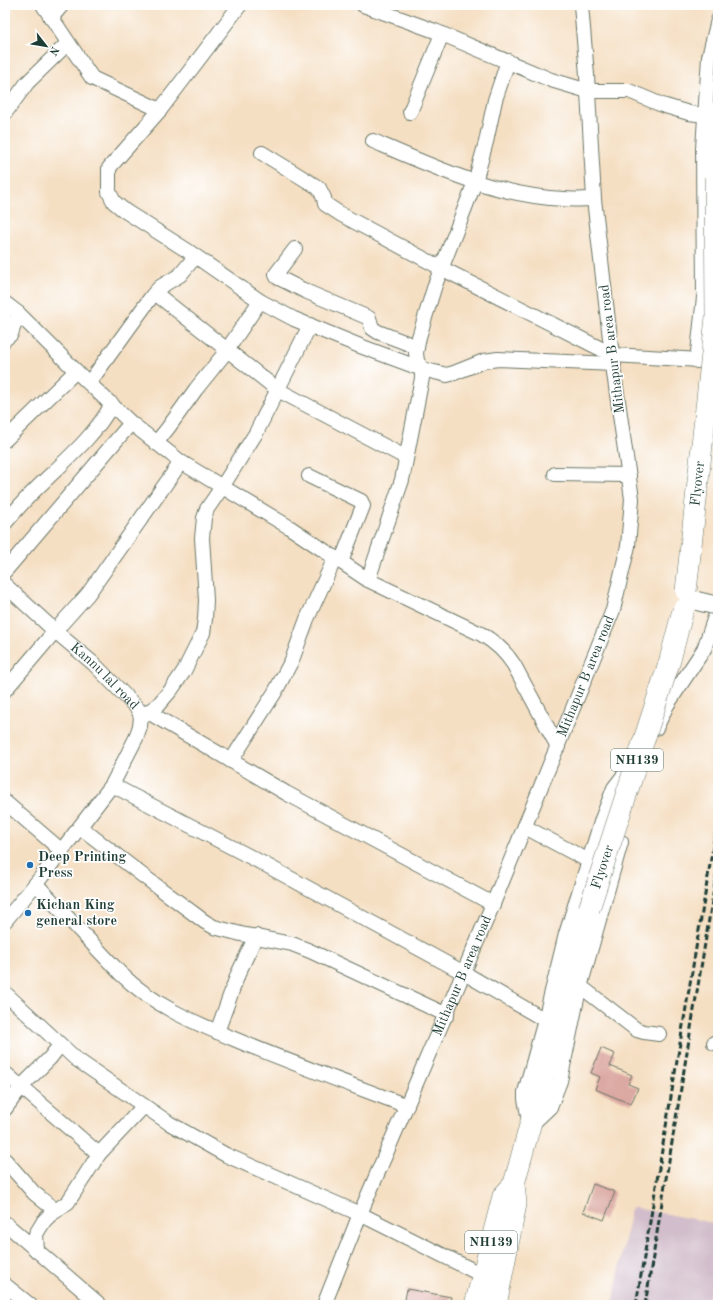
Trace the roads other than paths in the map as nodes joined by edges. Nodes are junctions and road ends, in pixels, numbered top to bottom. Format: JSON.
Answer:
{"nodes":[{"id":1,"x":43,"y":5,"type":"edge"},
{"id":2,"x":62,"y":5,"type":"edge"},
{"id":3,"x":240,"y":5,"type":"edge"},
{"id":4,"x":363,"y":5,"type":"edge"},
{"id":5,"x":581,"y":5,"type":"edge"},
{"id":6,"x":51,"y":18,"type":"junction"},
{"id":7,"x":718,"y":20,"type":"edge"},
{"id":8,"x":442,"y":34,"type":"junction"},
{"id":9,"x":68,"y":43,"type":"junction"},
{"id":10,"x":508,"y":61,"type":"junction"},
{"id":11,"x":588,"y":91,"type":"junction"},
{"id":12,"x":160,"y":110,"type":"junction"},
{"id":13,"x":410,"y":112,"type":"dead end"},
{"id":14,"x":5,"y":113,"type":"edge"},
{"id":15,"x":711,"y":114,"type":"edge"},
{"id":16,"x":372,"y":141,"type":"dead end"},
{"id":17,"x":262,"y":153,"type":"dead end"},
{"id":18,"x":475,"y":182,"type":"junction"},
{"id":19,"x":594,"y":199,"type":"junction"},
{"id":20,"x":295,"y":249,"type":"dead end"},
{"id":21,"x":195,"y":256,"type":"junction"},
{"id":22,"x":441,"y":268,"type":"junction"},
{"id":23,"x":154,"y":293,"type":"junction"},
{"id":24,"x":260,"y":301,"type":"junction"},
{"id":25,"x":5,"y":303,"type":"edge"},
{"id":26,"x":703,"y":310,"type":"junction"},
{"id":27,"x":718,"y":310,"type":"edge"},
{"id":28,"x":18,"y":313,"type":"junction"},
{"id":29,"x":310,"y":325,"type":"junction"},
{"id":30,"x":5,"y":339,"type":"edge"},
{"id":31,"x":417,"y":346,"type":"junction"},
{"id":32,"x":228,"y":349,"type":"junction"},
{"id":33,"x":613,"y":360,"type":"junction"},
{"id":34,"x":697,"y":361,"type":"junction"},
{"id":35,"x":718,"y":361,"type":"edge"},
{"id":36,"x":422,"y":369,"type":"junction"},
{"id":37,"x":76,"y":371,"type":"junction"},
{"id":38,"x":89,"y":383,"type":"junction"},
{"id":39,"x":278,"y":390,"type":"junction"},
{"id":40,"x":112,"y":404,"type":"junction"},
{"id":41,"x":131,"y":423,"type":"junction"},
{"id":42,"x":5,"y":440,"type":"edge"},
{"id":43,"x":156,"y":443,"type":"junction"},
{"id":44,"x":405,"y":457,"type":"junction"},
{"id":45,"x":181,"y":462,"type":"junction"},
{"id":46,"x":555,"y":474,"type":"dead end"},
{"id":47,"x":629,"y":475,"type":"junction"},
{"id":48,"x":309,"y":476,"type":"dead end"},
{"id":49,"x":222,"y":487,"type":"junction"},
{"id":50,"x":5,"y":523,"type":"edge"},
{"id":51,"x":338,"y":560,"type":"junction"},
{"id":52,"x":5,"y":570,"type":"edge"},
{"id":53,"x":368,"y":580,"type":"junction"},
{"id":54,"x":7,"y":590,"type":"edge"},
{"id":55,"x":689,"y":601,"type":"junction"},
{"id":56,"x":718,"y":602,"type":"edge"},
{"id":57,"x":718,"y":606,"type":"edge"},
{"id":58,"x":55,"y":631,"type":"junction"},
{"id":59,"x":5,"y":690,"type":"edge"},
{"id":60,"x":144,"y":714,"type":"junction"},
{"id":61,"x":650,"y":742,"type":"junction"},
{"id":62,"x":558,"y":747,"type":"junction"},
{"id":63,"x":231,"y":761,"type":"junction"},
{"id":64,"x":112,"y":784,"type":"junction"},
{"id":65,"x":5,"y":802,"type":"edge"},
{"id":66,"x":80,"y":827,"type":"junction"},
{"id":67,"x":525,"y":827,"type":"junction"},
{"id":68,"x":62,"y":851,"type":"junction"},
{"id":69,"x":589,"y":861,"type":"junction"},
{"id":70,"x":36,"y":884,"type":"junction"},
{"id":71,"x":493,"y":904,"type":"junction"},
{"id":72,"x":7,"y":916,"type":"edge"},
{"id":73,"x":256,"y":936,"type":"junction"},
{"id":74,"x":464,"y":973,"type":"junction"},
{"id":75,"x":580,"y":986,"type":"junction"},
{"id":76,"x":5,"y":993,"type":"edge"},
{"id":77,"x":446,"y":1015,"type":"junction"},
{"id":78,"x":545,"y":1020,"type":"junction"},
{"id":79,"x":217,"y":1032,"type":"junction"},
{"id":80,"x":659,"y":1034,"type":"dead end"},
{"id":81,"x":60,"y":1045,"type":"junction"},
{"id":82,"x":5,"y":1073,"type":"edge"},
{"id":83,"x":21,"y":1087,"type":"junction"},
{"id":84,"x":144,"y":1106,"type":"junction"},
{"id":85,"x":407,"y":1106,"type":"junction"},
{"id":86,"x":5,"y":1109,"type":"edge"},
{"id":87,"x":530,"y":1126,"type":"junction"},
{"id":88,"x":99,"y":1154,"type":"junction"},
{"id":89,"x":5,"y":1160,"type":"edge"},
{"id":90,"x":56,"y":1211,"type":"junction"},
{"id":91,"x":360,"y":1214,"type":"junction"},
{"id":92,"x":5,"y":1223,"type":"edge"},
{"id":93,"x":38,"y":1251,"type":"junction"},
{"id":94,"x":491,"y":1279,"type":"junction"},
{"id":95,"x":5,"y":1285,"type":"edge"},
{"id":96,"x":30,"y":1305,"type":"edge"},
{"id":97,"x":100,"y":1305,"type":"edge"},
{"id":98,"x":324,"y":1305,"type":"edge"},
{"id":99,"x":475,"y":1305,"type":"edge"},
{"id":100,"x":496,"y":1305,"type":"edge"}],
"edges":[{"from":1,"to":6,"type":"street"},
{"from":2,"to":6,"type":"street"},
{"from":3,"to":12,"type":"street"},
{"from":4,"to":8,"type":"street"},
{"from":5,"to":11,"type":"street","name":"Mithapur B area road"},
{"from":6,"to":9,"type":"street"},
{"from":7,"to":15,"type":"street"},
{"from":8,"to":10,"type":"street"},
{"from":8,"to":13,"type":"street"},
{"from":9,"to":12,"type":"street"},
{"from":9,"to":14,"type":"street"},
{"from":10,"to":11,"type":"street"},
{"from":10,"to":18,"type":"street"},
{"from":11,"to":15,"type":"street"},
{"from":11,"to":19,"type":"street","name":"Mithapur B area road"},
{"from":12,"to":21,"type":"street"},
{"from":15,"to":26,"type":"street"},
{"from":15,"to":55,"type":"highway","name":"Flyover","number":"NH139","bridge":true},
{"from":16,"to":18,"type":"street"},
{"from":17,"to":22,"type":"street"},
{"from":18,"to":19,"type":"street"},
{"from":18,"to":22,"type":"street"},
{"from":19,"to":33,"type":"street","name":"Mithapur B area road"},
{"from":20,"to":31,"type":"street"},
{"from":21,"to":23,"type":"street"},
{"from":21,"to":24,"type":"street"},
{"from":22,"to":31,"type":"street"},
{"from":22,"to":33,"type":"street"},
{"from":23,"to":32,"type":"street"},
{"from":23,"to":38,"type":"street"},
{"from":24,"to":29,"type":"street"},
{"from":24,"to":32,"type":"street"},
{"from":25,"to":28,"type":"street"},
{"from":26,"to":27,"type":"street"},
{"from":26,"to":34,"type":"street"},
{"from":28,"to":30,"type":"street"},
{"from":28,"to":37,"type":"street"},
{"from":29,"to":36,"type":"street"},
{"from":29,"to":39,"type":"street"},
{"from":31,"to":36,"type":"street"},
{"from":32,"to":39,"type":"street"},
{"from":32,"to":43,"type":"street"},
{"from":33,"to":34,"type":"street"},
{"from":33,"to":36,"type":"street"},
{"from":33,"to":47,"type":"street","name":"Mithapur B area road"},
{"from":34,"to":35,"type":"street"},
{"from":36,"to":44,"type":"street"},
{"from":37,"to":38,"type":"street"},
{"from":37,"to":42,"type":"street"},
{"from":38,"to":40,"type":"street"},
{"from":39,"to":44,"type":"street"},
{"from":39,"to":49,"type":"street"},
{"from":40,"to":41,"type":"street"},
{"from":40,"to":50,"type":"street"},
{"from":41,"to":43,"type":"street"},
{"from":41,"to":52,"type":"street"},
{"from":43,"to":45,"type":"street"},
{"from":44,"to":53,"type":"street"},
{"from":45,"to":49,"type":"street"},
{"from":45,"to":58,"type":"street"},
{"from":46,"to":47,"type":"street"},
{"from":47,"to":62,"type":"street","name":"Mithapur B area road"},
{"from":48,"to":51,"type":"street"},
{"from":49,"to":51,"type":"street"},
{"from":49,"to":60,"type":"street"},
{"from":51,"to":53,"type":"street"},
{"from":51,"to":63,"type":"street"},
{"from":53,"to":62,"type":"street"},
{"from":54,"to":58,"type":"street","name":"Kannu lal road"},
{"from":55,"to":57,"type":"main road","bridge":true},
{"from":55,"to":87,"type":"highway","name":"Flyover","number":"NH139","bridge":true},
{"from":56,"to":61,"type":"street"},
{"from":58,"to":59,"type":"street"},
{"from":58,"to":60,"type":"street","name":"Kannu lal road"},
{"from":60,"to":63,"type":"street"},
{"from":60,"to":64,"type":"street","name":"Kannu lal road"},
{"from":61,"to":69,"type":"street"},
{"from":61,"to":75,"type":"street"},
{"from":62,"to":67,"type":"street","name":"Mithapur B area road"},
{"from":63,"to":71,"type":"street"},
{"from":64,"to":66,"type":"street","name":"Kannu lal road"},
{"from":64,"to":74,"type":"street"},
{"from":65,"to":68,"type":"street"},
{"from":66,"to":68,"type":"street","name":"Kannu lal road"},
{"from":66,"to":73,"type":"street"},
{"from":67,"to":69,"type":"street"},
{"from":67,"to":71,"type":"street","name":"Mithapur B area road"},
{"from":68,"to":70,"type":"street","name":"Kannu lal road"},
{"from":69,"to":78,"type":"street"},
{"from":70,"to":72,"type":"street","name":"Kannu lal road"},
{"from":70,"to":79,"type":"street"},
{"from":71,"to":74,"type":"street","name":"Mithapur B area road"},
{"from":73,"to":77,"type":"street"},
{"from":73,"to":79,"type":"street"},
{"from":74,"to":77,"type":"street","name":"Mithapur B area road"},
{"from":74,"to":78,"type":"street"},
{"from":75,"to":80,"type":"street"},
{"from":75,"to":87,"type":"street"},
{"from":76,"to":81,"type":"street"},
{"from":77,"to":85,"type":"street","name":"Mithapur B area road"},
{"from":78,"to":87,"type":"street"},
{"from":79,"to":85,"type":"street"},
{"from":81,"to":83,"type":"street"},
{"from":81,"to":84,"type":"street"},
{"from":82,"to":83,"type":"street"},
{"from":83,"to":86,"type":"street"},
{"from":83,"to":88,"type":"street"},
{"from":84,"to":88,"type":"street"},
{"from":84,"to":91,"type":"street"},
{"from":85,"to":91,"type":"street","name":"Mithapur B area road"},
{"from":87,"to":94,"type":"highway","number":"NH139"},
{"from":88,"to":90,"type":"street"},
{"from":89,"to":90,"type":"street"},
{"from":90,"to":93,"type":"street"},
{"from":91,"to":94,"type":"street"},
{"from":91,"to":98,"type":"street","name":"Mithapur B area road"},
{"from":92,"to":93,"type":"street"},
{"from":93,"to":97,"type":"street"},
{"from":94,"to":99,"type":"highway","number":"NH139"},
{"from":94,"to":100,"type":"highway","number":"NH139"},
{"from":95,"to":96,"type":"street"}]}
